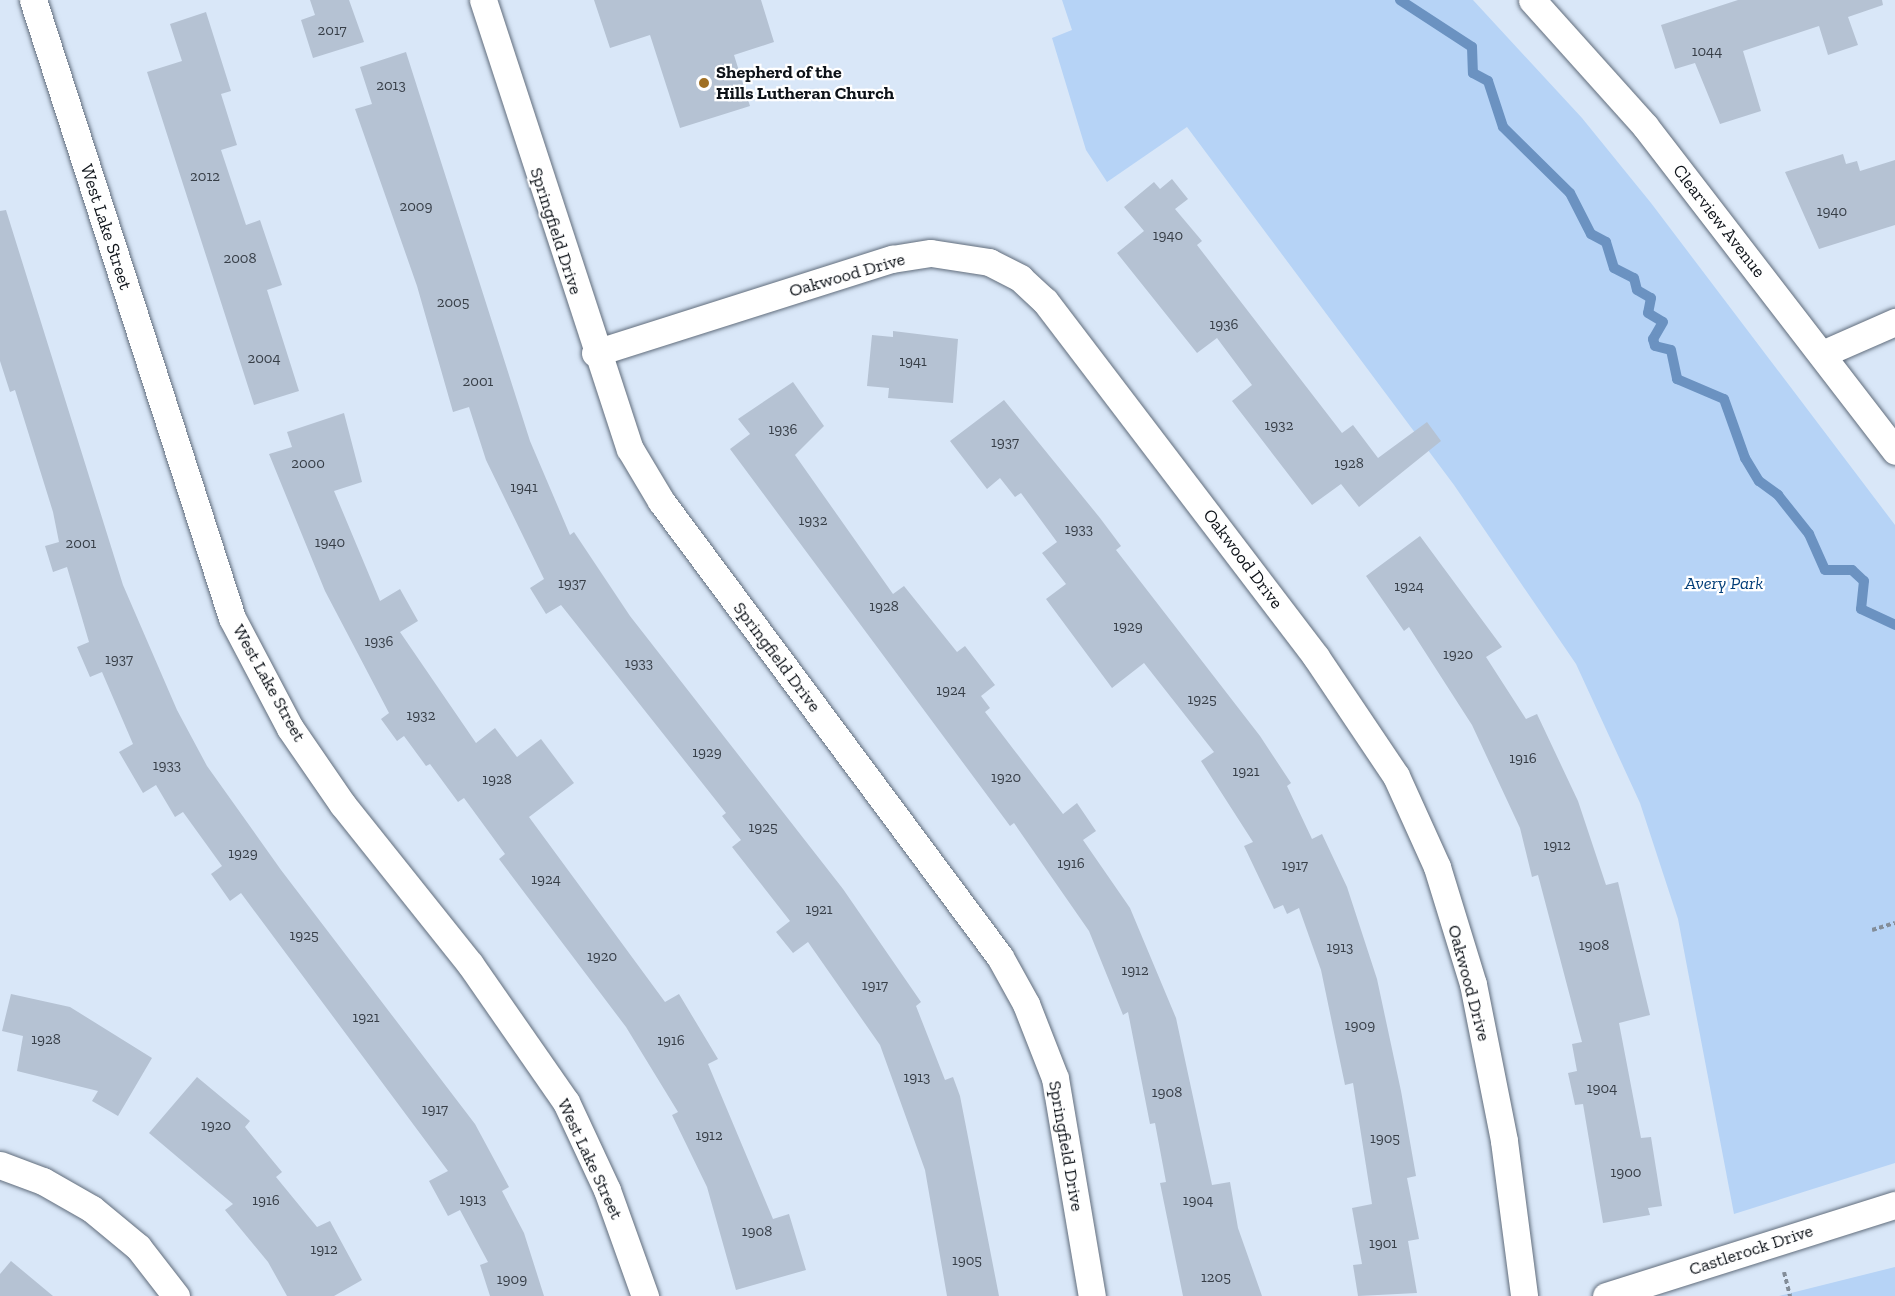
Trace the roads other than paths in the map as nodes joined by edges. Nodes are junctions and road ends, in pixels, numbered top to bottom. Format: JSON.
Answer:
{"nodes":[{"id":1,"x":33,"y":0,"type":"edge"},
{"id":2,"x":483,"y":0,"type":"edge"},
{"id":3,"x":1532,"y":0,"type":"edge"},
{"id":4,"x":1895,"y":322,"type":"edge"},
{"id":5,"x":595,"y":353,"type":"junction"},
{"id":6,"x":1822,"y":354,"type":"junction"},
{"id":7,"x":1895,"y":451,"type":"edge"},
{"id":8,"x":0,"y":1165,"type":"edge"},
{"id":9,"x":1895,"y":1205,"type":"edge"},
{"id":10,"x":176,"y":1296,"type":"edge"},
{"id":11,"x":645,"y":1296,"type":"edge"},
{"id":12,"x":1092,"y":1296,"type":"edge"},
{"id":13,"x":1524,"y":1296,"type":"edge"},
{"id":14,"x":1606,"y":1296,"type":"edge"}],
"edges":[{"from":1,"to":11,"type":"street","name":"West Lake Street"},
{"from":2,"to":5,"type":"street","name":"Springfield Drive"},
{"from":3,"to":6,"type":"street","name":"Clearview Avenue"},
{"from":4,"to":6,"type":"street"},
{"from":5,"to":12,"type":"street","name":"Springfield Drive"},
{"from":5,"to":13,"type":"street","name":"Oakwood Drive"},
{"from":6,"to":7,"type":"street","name":"Clearview Avenue"},
{"from":8,"to":10,"type":"street"},
{"from":9,"to":14,"type":"street","name":"Castlerock Drive"}]}
